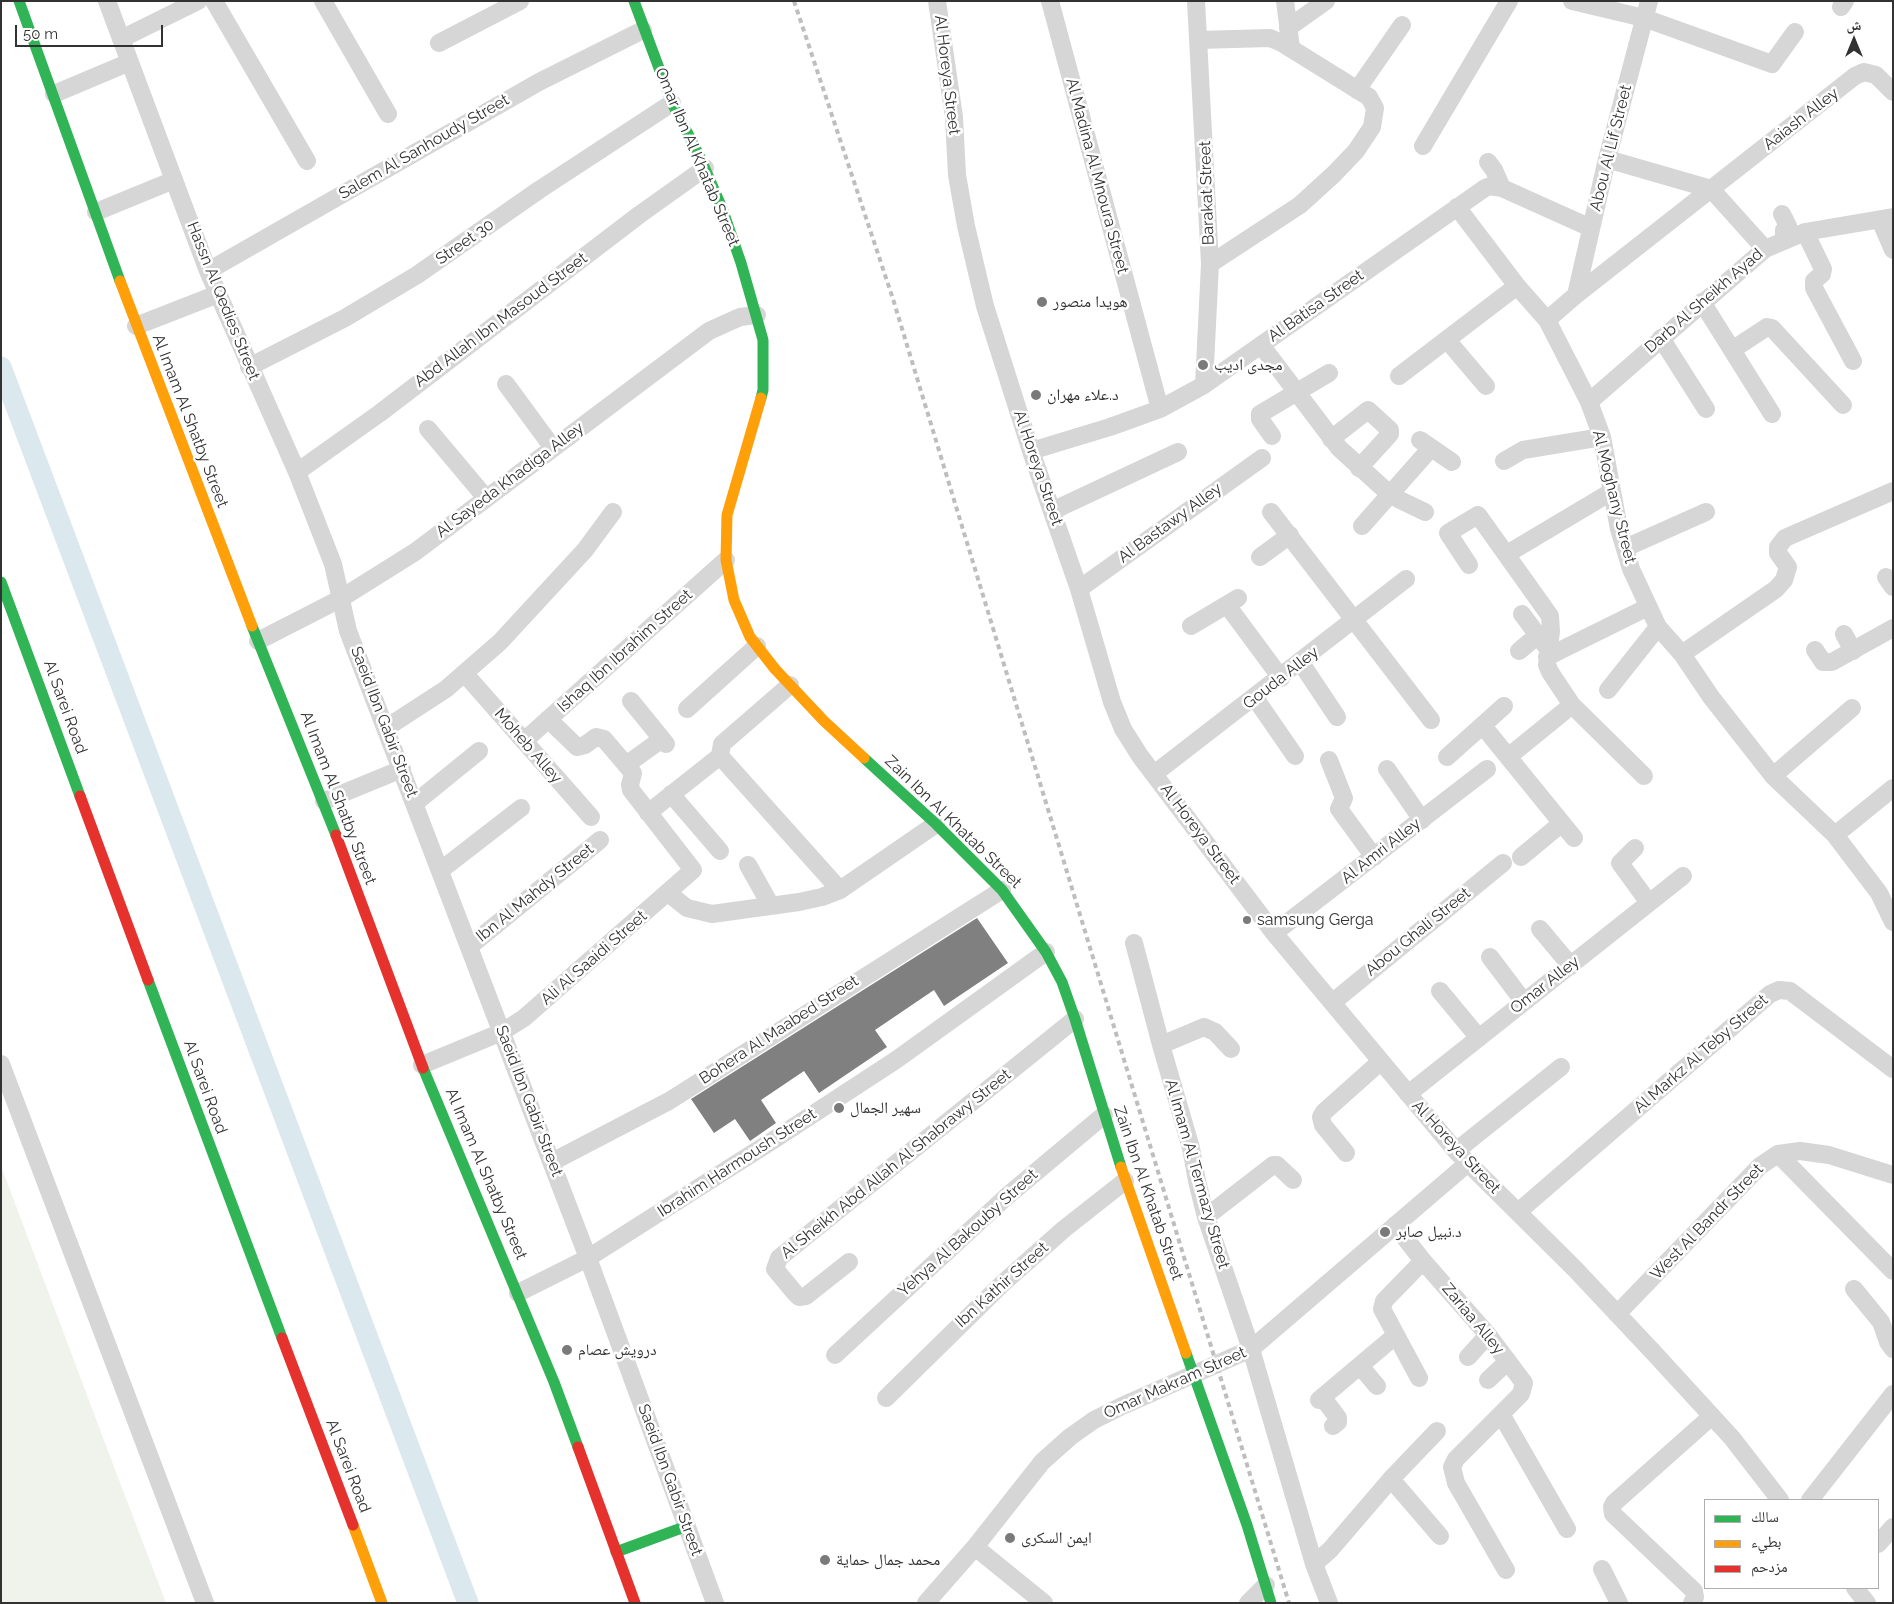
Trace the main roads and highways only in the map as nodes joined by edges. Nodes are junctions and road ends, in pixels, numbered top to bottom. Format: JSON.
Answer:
{"nodes":[{"id":1,"x":19,"y":1,"type":"edge"},
{"id":2,"x":634,"y":1,"type":"edge"},
{"id":3,"x":757,"y":315,"type":"joint"},
{"id":4,"x":1,"y":582,"type":"edge"},
{"id":5,"x":687,"y":1526,"type":"road end"},
{"id":6,"x":616,"y":1552,"type":"junction"},
{"id":7,"x":382,"y":1603,"type":"edge"},
{"id":8,"x":635,"y":1603,"type":"edge"},
{"id":9,"x":1271,"y":1603,"type":"edge"}],
"edges":[{"from":1,"to":6,"type":"main road","name":"Al Imam Al Shatby Street"},
{"from":2,"to":3,"type":"main road","name":"Omar Ibn Al Khatab Street"},
{"from":3,"to":9,"type":"main road","name":"Zain Ibn Al Khatab Street"},
{"from":4,"to":7,"type":"main road","name":"Al Sarei Road"},
{"from":5,"to":6,"type":"main road"},
{"from":6,"to":8,"type":"main road","name":"Al Imam Al Shatby Street"}]}
